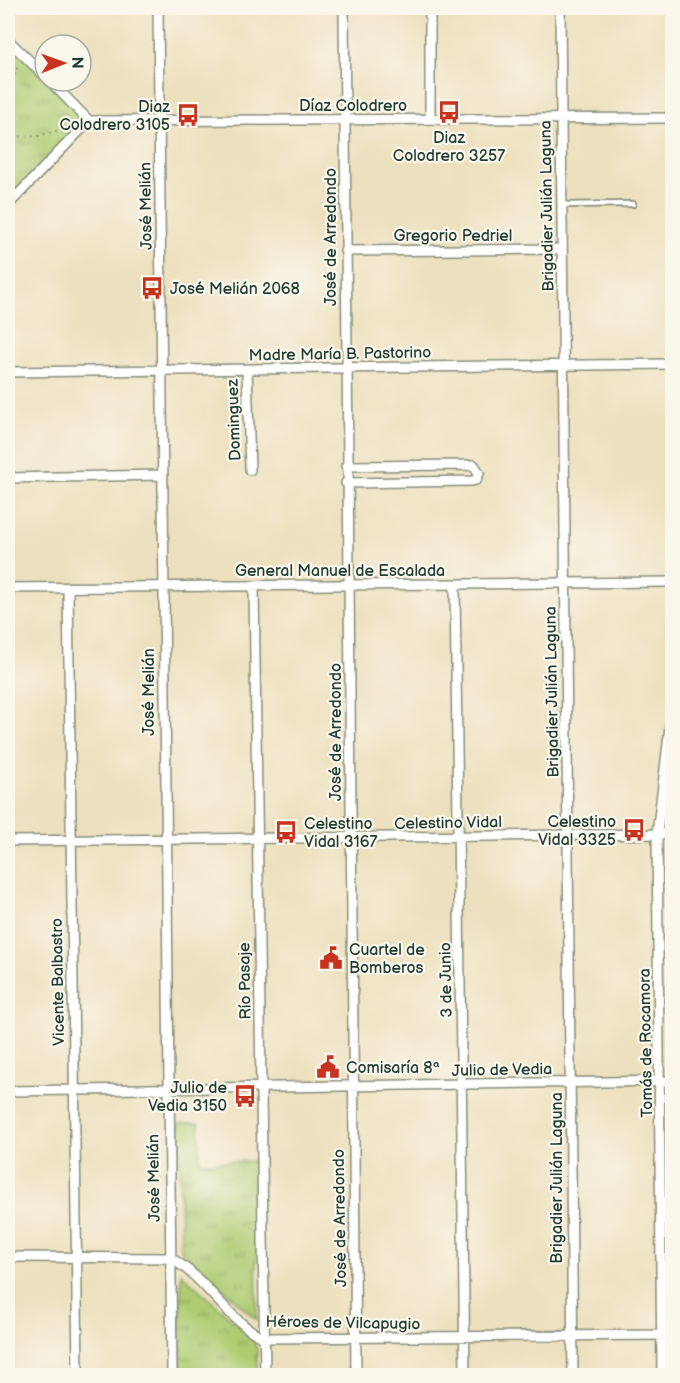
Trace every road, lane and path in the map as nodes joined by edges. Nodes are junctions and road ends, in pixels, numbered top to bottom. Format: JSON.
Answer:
{"nodes":[{"id":1,"x":158,"y":8,"type":"edge"},
{"id":2,"x":344,"y":8,"type":"edge"},
{"id":3,"x":430,"y":8,"type":"edge"},
{"id":4,"x":560,"y":8,"type":"edge"},
{"id":5,"x":8,"y":40,"type":"edge"},
{"id":6,"x":21,"y":53,"type":"junction"},
{"id":7,"x":33,"y":64,"type":"edge"},
{"id":8,"x":62,"y":93,"type":"edge"},
{"id":9,"x":8,"y":98,"type":"edge"},
{"id":10,"x":672,"y":118,"type":"edge"},
{"id":11,"x":430,"y":119,"type":"junction"},
{"id":12,"x":560,"y":119,"type":"junction"},
{"id":13,"x":159,"y":120,"type":"junction"},
{"id":14,"x":345,"y":120,"type":"junction"},
{"id":15,"x":89,"y":121,"type":"junction"},
{"id":16,"x":8,"y":137,"type":"edge"},
{"id":17,"x":633,"y":204,"type":"dead end"},
{"id":18,"x":8,"y":205,"type":"edge"},
{"id":19,"x":561,"y":205,"type":"junction"},
{"id":20,"x":561,"y":249,"type":"junction"},
{"id":21,"x":345,"y":251,"type":"junction"},
{"id":22,"x":672,"y":364,"type":"edge"},
{"id":23,"x":563,"y":365,"type":"junction"},
{"id":24,"x":345,"y":368,"type":"junction"},
{"id":25,"x":161,"y":369,"type":"junction"},
{"id":26,"x":247,"y":369,"type":"junction"},
{"id":27,"x":8,"y":372,"type":"edge"},
{"id":28,"x":346,"y":466,"type":"junction"},
{"id":29,"x":250,"y":470,"type":"dead end"},
{"id":30,"x":161,"y":475,"type":"junction"},
{"id":31,"x":8,"y":478,"type":"edge"},
{"id":32,"x":346,"y":483,"type":"junction"},
{"id":33,"x":672,"y":582,"type":"edge"},
{"id":34,"x":565,"y":584,"type":"junction"},
{"id":35,"x":348,"y":585,"type":"junction"},
{"id":36,"x":455,"y":585,"type":"junction"},
{"id":37,"x":254,"y":586,"type":"junction"},
{"id":38,"x":162,"y":587,"type":"junction"},
{"id":39,"x":8,"y":588,"type":"edge"},
{"id":40,"x":68,"y":588,"type":"junction"},
{"id":41,"x":672,"y":711,"type":"edge"},
{"id":42,"x":657,"y":834,"type":"junction"},
{"id":43,"x":672,"y":834,"type":"edge"},
{"id":44,"x":568,"y":836,"type":"junction"},
{"id":45,"x":458,"y":837,"type":"junction"},
{"id":46,"x":350,"y":838,"type":"junction"},
{"id":47,"x":165,"y":839,"type":"junction"},
{"id":48,"x":258,"y":839,"type":"junction"},
{"id":49,"x":70,"y":840,"type":"junction"},
{"id":50,"x":8,"y":841,"type":"edge"},
{"id":51,"x":661,"y":1082,"type":"junction"},
{"id":52,"x":672,"y":1082,"type":"edge"},
{"id":53,"x":571,"y":1083,"type":"junction"},
{"id":54,"x":461,"y":1084,"type":"junction"},
{"id":55,"x":352,"y":1086,"type":"junction"},
{"id":56,"x":260,"y":1087,"type":"junction"},
{"id":57,"x":167,"y":1088,"type":"junction"},
{"id":58,"x":73,"y":1089,"type":"junction"},
{"id":59,"x":8,"y":1091,"type":"edge"},
{"id":60,"x":77,"y":1256,"type":"junction"},
{"id":61,"x":8,"y":1257,"type":"edge"},
{"id":62,"x":170,"y":1258,"type":"junction"},
{"id":63,"x":661,"y":1335,"type":"junction"},
{"id":64,"x":672,"y":1335,"type":"edge"},
{"id":65,"x":573,"y":1336,"type":"junction"},
{"id":66,"x":264,"y":1338,"type":"junction"},
{"id":67,"x":465,"y":1338,"type":"junction"},
{"id":68,"x":356,"y":1339,"type":"junction"},
{"id":69,"x":78,"y":1376,"type":"edge"},
{"id":70,"x":172,"y":1376,"type":"edge"},
{"id":71,"x":265,"y":1376,"type":"edge"},
{"id":72,"x":356,"y":1376,"type":"edge"},
{"id":73,"x":465,"y":1376,"type":"edge"},
{"id":74,"x":573,"y":1376,"type":"edge"},
{"id":75,"x":662,"y":1376,"type":"edge"}],
"edges":[{"from":1,"to":13,"type":"street","name":"José Melián"},
{"from":2,"to":14,"type":"street","name":"José de Arredondo"},
{"from":3,"to":11,"type":"street"},
{"from":4,"to":12,"type":"street","name":"Brigadier Julián Laguna"},
{"from":5,"to":6,"type":"street"},
{"from":6,"to":7,"type":"street"},
{"from":6,"to":9,"type":"path"},
{"from":8,"to":15,"type":"street"},
{"from":10,"to":12,"type":"street","name":"Díaz Colodrero"},
{"from":11,"to":12,"type":"street","name":"Díaz Colodrero"},
{"from":11,"to":14,"type":"street","name":"Díaz Colodrero"},
{"from":12,"to":19,"type":"street","name":"Brigadier Julián Laguna"},
{"from":13,"to":14,"type":"street","name":"Díaz Colodrero"},
{"from":13,"to":15,"type":"street","name":"Díaz Colodrero"},
{"from":13,"to":25,"type":"street","name":"José Melián"},
{"from":14,"to":21,"type":"street","name":"José de Arredondo"},
{"from":15,"to":16,"type":"path"},
{"from":15,"to":18,"type":"street"},
{"from":17,"to":19,"type":"lane"},
{"from":19,"to":20,"type":"street","name":"Brigadier Julián Laguna"},
{"from":20,"to":21,"type":"street","name":"Gregorio Pedriel"},
{"from":20,"to":23,"type":"street","name":"Brigadier Julián Laguna"},
{"from":21,"to":24,"type":"street","name":"José de Arredondo"},
{"from":22,"to":23,"type":"street","name":"Madre María B. Pastorino"},
{"from":23,"to":24,"type":"street","name":"Madre María B. Pastorino"},
{"from":23,"to":34,"type":"street","name":"Brigadier Julián Laguna"},
{"from":24,"to":26,"type":"street","name":"Madre María B. Pastorino"},
{"from":24,"to":28,"type":"street","name":"José de Arredondo"},
{"from":25,"to":26,"type":"street","name":"Madre María B. Pastorino"},
{"from":25,"to":27,"type":"street","name":"Madre María B. Pastorino"},
{"from":25,"to":30,"type":"street","name":"José Melián"},
{"from":26,"to":29,"type":"street","name":"Dominguez"},
{"from":28,"to":32,"type":"street","name":"José de Arredondo"},
{"from":28,"to":32,"type":"street"},
{"from":30,"to":31,"type":"street"},
{"from":30,"to":38,"type":"street","name":"José Melián"},
{"from":32,"to":35,"type":"street","name":"José de Arredondo"},
{"from":33,"to":34,"type":"street","name":"General Manuel de Escalada"},
{"from":34,"to":36,"type":"street","name":"General Manuel de Escalada"},
{"from":34,"to":44,"type":"street","name":"Brigadier Julián Laguna"},
{"from":35,"to":36,"type":"street","name":"General Manuel de Escalada"},
{"from":35,"to":37,"type":"street","name":"General Manuel de Escalada"},
{"from":35,"to":46,"type":"street","name":"José de Arredondo"},
{"from":36,"to":45,"type":"street","name":"3 de Junio"},
{"from":37,"to":38,"type":"street","name":"General Manuel de Escalada"},
{"from":37,"to":48,"type":"street","name":"Río Pasaje"},
{"from":38,"to":40,"type":"street","name":"General Manuel de Escalada"},
{"from":38,"to":47,"type":"street","name":"José Melián"},
{"from":39,"to":40,"type":"street","name":"General Manuel de Escalada"},
{"from":40,"to":49,"type":"street","name":"Vicente Balbastro"},
{"from":41,"to":42,"type":"street","name":"Tomás de Rocamora"},
{"from":42,"to":43,"type":"street","name":"Celestino Vidal"},
{"from":42,"to":44,"type":"street","name":"Celestino Vidal"},
{"from":42,"to":51,"type":"street","name":"Tomás de Rocamora"},
{"from":44,"to":45,"type":"street","name":"Celestino Vidal"},
{"from":44,"to":53,"type":"street","name":"Brigadier Julián Laguna"},
{"from":45,"to":46,"type":"street","name":"Celestino Vidal"},
{"from":45,"to":54,"type":"street","name":"3 de Junio"},
{"from":46,"to":48,"type":"street","name":"Celestino Vidal"},
{"from":46,"to":55,"type":"street","name":"José de Arredondo"},
{"from":47,"to":48,"type":"street","name":"Celestino Vidal"},
{"from":47,"to":49,"type":"street","name":"Celestino Vidal"},
{"from":47,"to":57,"type":"street","name":"José Melián"},
{"from":48,"to":56,"type":"street","name":"Río Pasaje"},
{"from":49,"to":50,"type":"street","name":"Celestino Vidal"},
{"from":49,"to":58,"type":"street","name":"Vicente Balbastro"},
{"from":51,"to":52,"type":"street","name":"Julio de Vedia"},
{"from":51,"to":53,"type":"street","name":"Julio de Vedia"},
{"from":51,"to":63,"type":"street","name":"Tomás de Rocamora"},
{"from":53,"to":54,"type":"street","name":"Julio de Vedia"},
{"from":53,"to":65,"type":"street","name":"Brigadier Julián Laguna"},
{"from":54,"to":55,"type":"street","name":"Julio de Vedia"},
{"from":54,"to":67,"type":"street","name":"3 de Junio"},
{"from":55,"to":56,"type":"street","name":"Julio de Vedia"},
{"from":55,"to":68,"type":"street","name":"José de Arredondo"},
{"from":56,"to":57,"type":"street","name":"Julio de Vedia"},
{"from":56,"to":66,"type":"street","name":"Río Pasaje"},
{"from":57,"to":58,"type":"street","name":"Julio de Vedia"},
{"from":57,"to":62,"type":"street","name":"José Melián"},
{"from":58,"to":59,"type":"street","name":"Julio de Vedia"},
{"from":58,"to":60,"type":"street","name":"Vicente Balbastro"},
{"from":60,"to":61,"type":"street"},
{"from":60,"to":62,"type":"street"},
{"from":60,"to":69,"type":"street","name":"Vicente Balbastro"},
{"from":62,"to":66,"type":"street","name":"Héroes de Vilcapugio"},
{"from":62,"to":70,"type":"street","name":"José Melián"},
{"from":63,"to":64,"type":"street","name":"Héroes de Vilcapugio"},
{"from":63,"to":65,"type":"street","name":"Héroes de Vilcapugio"},
{"from":63,"to":75,"type":"street","name":"Tomás de Rocamora"},
{"from":65,"to":67,"type":"street","name":"Héroes de Vilcapugio"},
{"from":65,"to":74,"type":"street","name":"Brigadier Julián Laguna"},
{"from":66,"to":68,"type":"street","name":"Héroes de Vilcapugio"},
{"from":66,"to":71,"type":"street","name":"Río Pasaje"},
{"from":67,"to":68,"type":"street","name":"Héroes de Vilcapugio"},
{"from":67,"to":73,"type":"street","name":"3 de Junio"},
{"from":68,"to":72,"type":"street","name":"José de Arredondo"}]}
